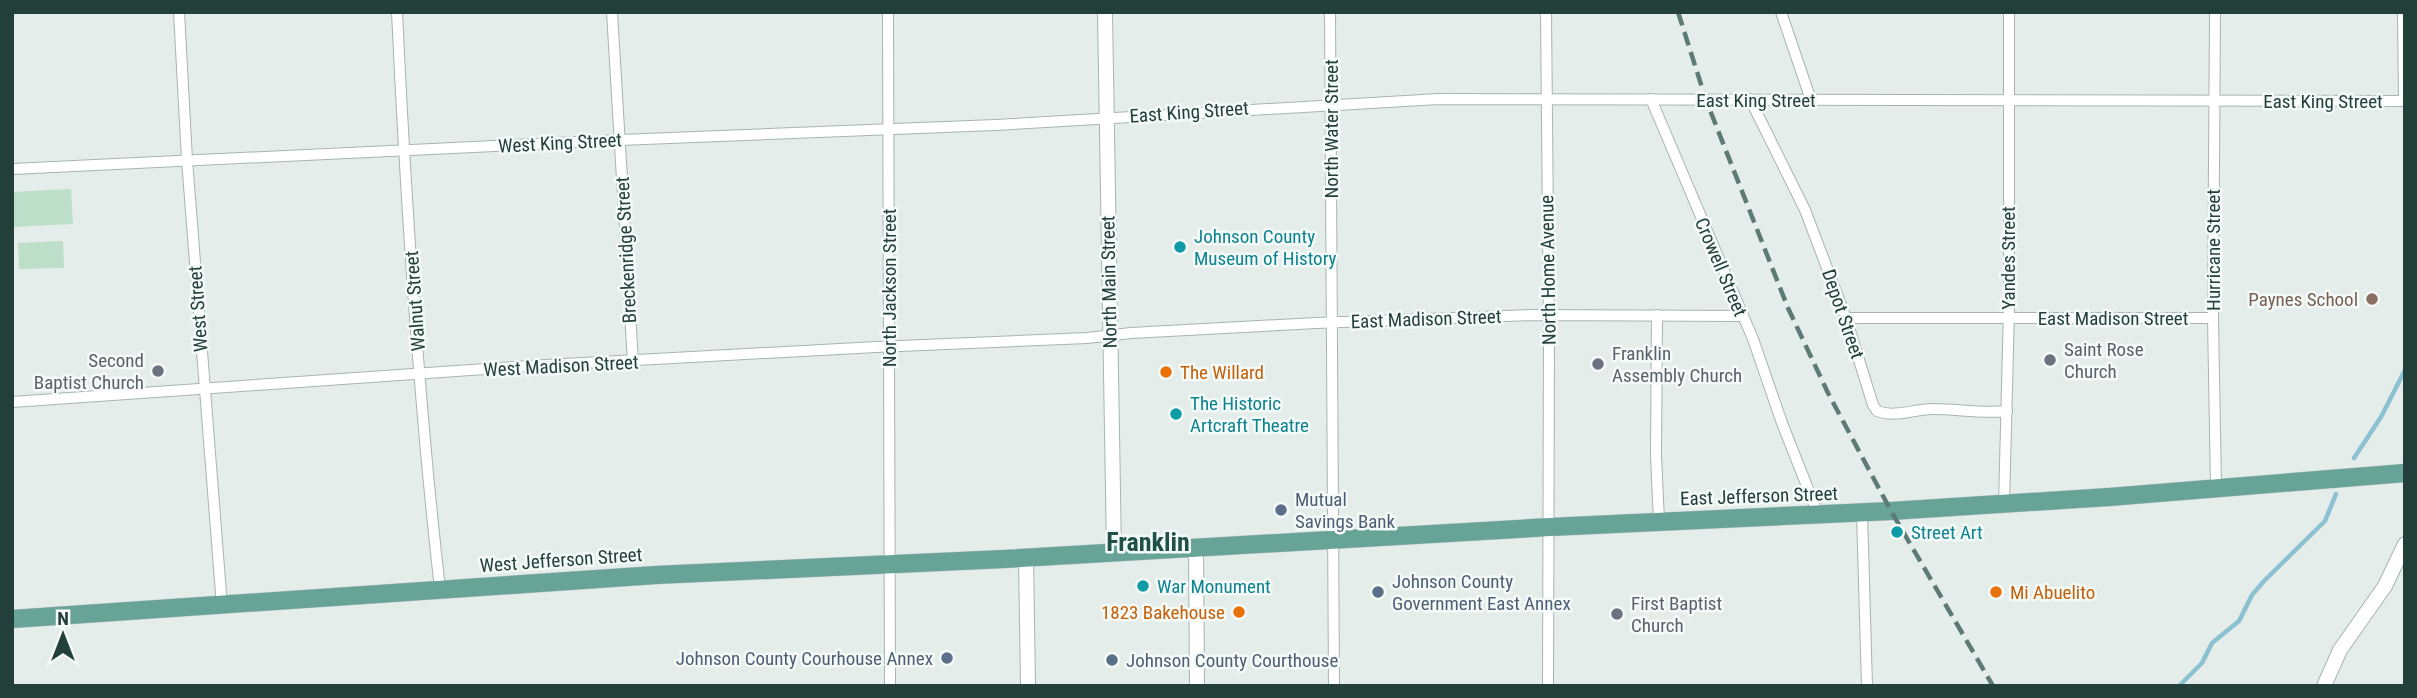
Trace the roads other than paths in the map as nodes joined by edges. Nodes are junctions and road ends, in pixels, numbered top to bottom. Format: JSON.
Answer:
{"nodes":[{"id":1,"x":179,"y":12,"type":"edge"},
{"id":2,"x":397,"y":12,"type":"edge"},
{"id":3,"x":612,"y":12,"type":"edge"},
{"id":4,"x":888,"y":12,"type":"edge"},
{"id":5,"x":1105,"y":12,"type":"edge"},
{"id":6,"x":1330,"y":12,"type":"edge"},
{"id":7,"x":1546,"y":12,"type":"edge"},
{"id":8,"x":1781,"y":12,"type":"edge"},
{"id":9,"x":2009,"y":12,"type":"edge"},
{"id":10,"x":2215,"y":12,"type":"edge"},
{"id":11,"x":2403,"y":12,"type":"edge"},
{"id":12,"x":1547,"y":99,"type":"junction"},
{"id":13,"x":1651,"y":99,"type":"junction"},
{"id":14,"x":1750,"y":99,"type":"junction"},
{"id":15,"x":1811,"y":100,"type":"junction"},
{"id":16,"x":2008,"y":100,"type":"junction"},
{"id":17,"x":2404,"y":101,"type":"edge"},
{"id":18,"x":2213,"y":102,"type":"junction"},
{"id":19,"x":1330,"y":104,"type":"junction"},
{"id":20,"x":1108,"y":118,"type":"junction"},
{"id":21,"x":888,"y":130,"type":"junction"},
{"id":22,"x":620,"y":140,"type":"junction"},
{"id":23,"x":403,"y":152,"type":"junction"},
{"id":24,"x":187,"y":160,"type":"junction"},
{"id":25,"x":12,"y":169,"type":"edge"},
{"id":26,"x":1549,"y":315,"type":"junction"},
{"id":27,"x":1657,"y":315,"type":"junction"},
{"id":28,"x":1741,"y":316,"type":"junction"},
{"id":29,"x":1846,"y":318,"type":"junction"},
{"id":30,"x":2009,"y":318,"type":"junction"},
{"id":31,"x":2213,"y":318,"type":"junction"},
{"id":32,"x":1333,"y":322,"type":"junction"},
{"id":33,"x":1110,"y":335,"type":"junction"},
{"id":34,"x":890,"y":346,"type":"junction"},
{"id":35,"x":633,"y":362,"type":"junction"},
{"id":36,"x":420,"y":375,"type":"junction"},
{"id":37,"x":205,"y":389,"type":"junction"},
{"id":38,"x":12,"y":402,"type":"edge"},
{"id":39,"x":2007,"y":411,"type":"junction"},
{"id":40,"x":2405,"y":473,"type":"edge"},
{"id":41,"x":2216,"y":488,"type":"junction"},
{"id":42,"x":2004,"y":504,"type":"junction"},
{"id":43,"x":1862,"y":513,"type":"junction"},
{"id":44,"x":1818,"y":514,"type":"junction"},
{"id":45,"x":1660,"y":521,"type":"junction"},
{"id":46,"x":1550,"y":527,"type":"junction"},
{"id":47,"x":1333,"y":540,"type":"junction"},
{"id":48,"x":2405,"y":544,"type":"edge"},
{"id":49,"x":1196,"y":548,"type":"junction"},
{"id":50,"x":1114,"y":552,"type":"junction"},
{"id":51,"x":1026,"y":558,"type":"junction"},
{"id":52,"x":888,"y":564,"type":"junction"},
{"id":53,"x":440,"y":589,"type":"junction"},
{"id":54,"x":222,"y":606,"type":"junction"},
{"id":55,"x":12,"y":619,"type":"edge"},
{"id":56,"x":890,"y":686,"type":"edge"},
{"id":57,"x":1028,"y":686,"type":"edge"},
{"id":58,"x":1197,"y":686,"type":"edge"},
{"id":59,"x":1334,"y":686,"type":"edge"},
{"id":60,"x":1548,"y":686,"type":"edge"},
{"id":61,"x":1867,"y":686,"type":"edge"},
{"id":62,"x":2324,"y":686,"type":"edge"}],
"edges":[{"from":1,"to":24,"type":"street","name":"West Street"},
{"from":2,"to":23,"type":"street","name":"Walnut Street"},
{"from":3,"to":22,"type":"street","name":"Breckenridge Street"},
{"from":4,"to":21,"type":"street","name":"North Jackson Street"},
{"from":5,"to":20,"type":"street","name":"North Main Street"},
{"from":6,"to":19,"type":"street","name":"North Water Street"},
{"from":7,"to":12,"type":"street","name":"North Home Avenue"},
{"from":8,"to":15,"type":"street"},
{"from":9,"to":16,"type":"street","name":"Yandes Street"},
{"from":10,"to":18,"type":"street","name":"Hurricane Street"},
{"from":11,"to":17,"type":"street"},
{"from":12,"to":13,"type":"street","name":"East King Street"},
{"from":12,"to":19,"type":"street","name":"East King Street"},
{"from":12,"to":26,"type":"street","name":"North Home Avenue"},
{"from":13,"to":14,"type":"street","name":"East King Street"},
{"from":13,"to":28,"type":"street","name":"Crowell Street"},
{"from":14,"to":15,"type":"street","name":"East King Street"},
{"from":14,"to":29,"type":"street","name":"Depot Street"},
{"from":15,"to":16,"type":"street","name":"East King Street"},
{"from":16,"to":18,"type":"street","name":"East King Street"},
{"from":16,"to":30,"type":"street","name":"Yandes Street"},
{"from":17,"to":18,"type":"street","name":"East King Street"},
{"from":18,"to":31,"type":"street","name":"Hurricane Street"},
{"from":19,"to":20,"type":"street","name":"East King Street"},
{"from":19,"to":32,"type":"street","name":"North Water Street"},
{"from":20,"to":21,"type":"street","name":"West King Street"},
{"from":20,"to":33,"type":"street","name":"North Main Street"},
{"from":21,"to":22,"type":"street","name":"West King Street"},
{"from":21,"to":34,"type":"street","name":"North Jackson Street"},
{"from":22,"to":23,"type":"street","name":"West King Street"},
{"from":22,"to":35,"type":"street","name":"Breckenridge Street"},
{"from":23,"to":24,"type":"street","name":"West King Street"},
{"from":23,"to":36,"type":"street","name":"Walnut Street"},
{"from":24,"to":25,"type":"street","name":"West King Street"},
{"from":24,"to":37,"type":"street","name":"West Street"},
{"from":26,"to":27,"type":"street","name":"East Madison Street"},
{"from":26,"to":32,"type":"street","name":"East Madison Street"},
{"from":26,"to":46,"type":"street","name":"North Home Avenue"},
{"from":27,"to":28,"type":"street","name":"East Madison Street"},
{"from":27,"to":45,"type":"street"},
{"from":28,"to":44,"type":"street","name":"Crowell Street"},
{"from":29,"to":30,"type":"street","name":"East Madison Street"},
{"from":29,"to":39,"type":"street","name":"Depot Street"},
{"from":30,"to":31,"type":"street","name":"East Madison Street"},
{"from":30,"to":39,"type":"street","name":"Yandes Street"},
{"from":31,"to":41,"type":"street","name":"Hurricane Street"},
{"from":32,"to":33,"type":"street","name":"East Madison Street"},
{"from":32,"to":47,"type":"street","name":"North Water Street"},
{"from":33,"to":34,"type":"street","name":"West Madison Street"},
{"from":33,"to":50,"type":"street","name":"North Main Street"},
{"from":34,"to":35,"type":"street","name":"West Madison Street"},
{"from":34,"to":52,"type":"street","name":"North Jackson Street"},
{"from":35,"to":36,"type":"street","name":"West Madison Street"},
{"from":36,"to":37,"type":"street","name":"West Madison Street"},
{"from":36,"to":53,"type":"street","name":"Walnut Street"},
{"from":37,"to":38,"type":"street","name":"West Madison Street"},
{"from":37,"to":54,"type":"street","name":"West Street"},
{"from":39,"to":42,"type":"street","name":"Yandes Street"},
{"from":40,"to":41,"type":"main road","name":"East Jefferson Street"},
{"from":41,"to":42,"type":"main road","name":"East Jefferson Street"},
{"from":42,"to":43,"type":"main road","name":"East Jefferson Street"},
{"from":43,"to":44,"type":"main road","name":"East Jefferson Street"},
{"from":43,"to":61,"type":"street"},
{"from":44,"to":45,"type":"main road","name":"East Jefferson Street"},
{"from":45,"to":46,"type":"main road","name":"East Jefferson Street"},
{"from":46,"to":47,"type":"main road","name":"East Jefferson Street"},
{"from":46,"to":60,"type":"street","name":"North Home Avenue"},
{"from":47,"to":49,"type":"main road","name":"East Jefferson Street"},
{"from":47,"to":59,"type":"street","name":"North Water Street"},
{"from":48,"to":62,"type":"street"},
{"from":49,"to":50,"type":"main road","name":"East Jefferson Street"},
{"from":49,"to":58,"type":"street"},
{"from":50,"to":51,"type":"main road","name":"West Jefferson Street"},
{"from":51,"to":52,"type":"main road","name":"West Jefferson Street"},
{"from":51,"to":57,"type":"street"},
{"from":52,"to":53,"type":"main road","name":"West Jefferson Street"},
{"from":52,"to":56,"type":"street","name":"North Jackson Street"},
{"from":53,"to":54,"type":"main road","name":"West Jefferson Street"},
{"from":54,"to":55,"type":"main road","name":"West Jefferson Street"}]}
